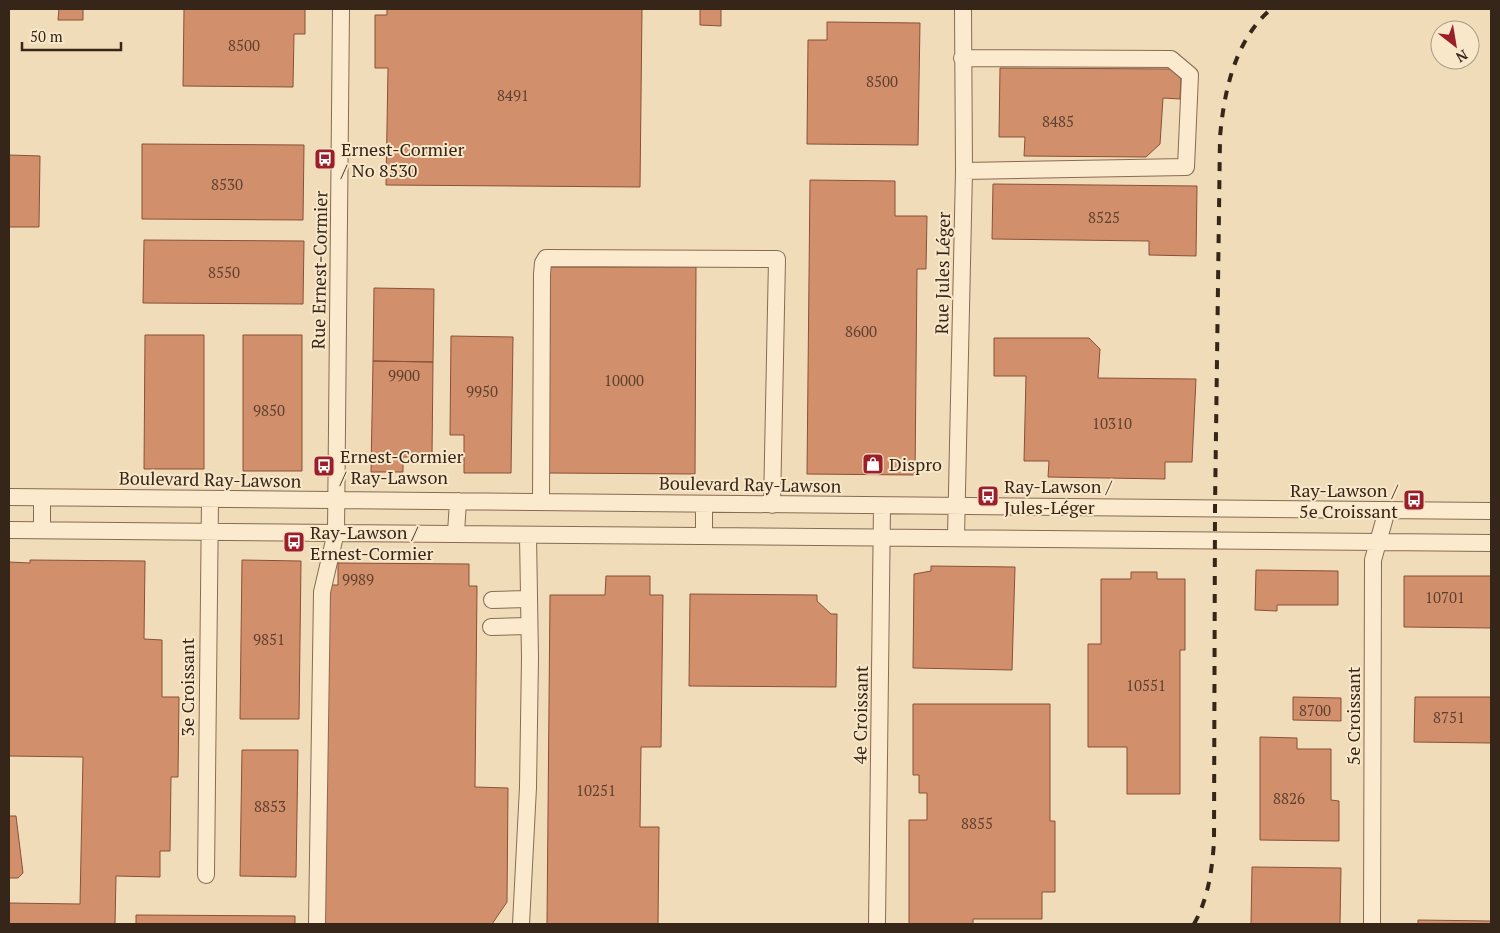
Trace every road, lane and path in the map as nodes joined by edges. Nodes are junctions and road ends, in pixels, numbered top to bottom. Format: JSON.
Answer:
{"nodes":[{"id":1,"x":341,"y":9,"type":"edge"},
{"id":2,"x":963,"y":9,"type":"edge"},
{"id":3,"x":962,"y":58,"type":"junction"},
{"id":4,"x":964,"y":171,"type":"junction"},
{"id":5,"x":9,"y":498,"type":"edge"},
{"id":6,"x":42,"y":498,"type":"junction"},
{"id":7,"x":210,"y":499,"type":"junction"},
{"id":8,"x":336,"y":501,"type":"junction"},
{"id":9,"x":458,"y":501,"type":"junction"},
{"id":10,"x":540,"y":501,"type":"junction"},
{"id":11,"x":704,"y":504,"type":"junction"},
{"id":12,"x":772,"y":505,"type":"junction"},
{"id":13,"x":882,"y":506,"type":"junction"},
{"id":14,"x":956,"y":506,"type":"junction"},
{"id":15,"x":1387,"y":510,"type":"junction"},
{"id":16,"x":1491,"y":511,"type":"edge"},
{"id":17,"x":9,"y":530,"type":"edge"},
{"id":18,"x":42,"y":530,"type":"junction"},
{"id":19,"x":209,"y":531,"type":"junction"},
{"id":20,"x":336,"y":532,"type":"junction"},
{"id":21,"x":456,"y":533,"type":"junction"},
{"id":22,"x":528,"y":535,"type":"junction"},
{"id":23,"x":704,"y":535,"type":"junction"},
{"id":24,"x":881,"y":537,"type":"junction"},
{"id":25,"x":956,"y":538,"type":"junction"},
{"id":26,"x":1379,"y":541,"type":"junction"},
{"id":27,"x":1491,"y":542,"type":"edge"},
{"id":28,"x":529,"y":599,"type":"junction"},
{"id":29,"x":492,"y":600,"type":"dead end"},
{"id":30,"x":529,"y":626,"type":"junction"},
{"id":31,"x":491,"y":627,"type":"dead end"},
{"id":32,"x":206,"y":875,"type":"dead end"},
{"id":33,"x":317,"y":924,"type":"edge"},
{"id":34,"x":521,"y":924,"type":"edge"},
{"id":35,"x":877,"y":924,"type":"edge"},
{"id":36,"x":1372,"y":924,"type":"edge"}],
"edges":[{"from":1,"to":8,"type":"street","name":"Rue Ernest-Cormier"},
{"from":2,"to":3,"type":"street","name":"Rue Jules Léger"},
{"from":3,"to":4,"type":"street","name":"Rue Jules Léger"},
{"from":3,"to":4,"type":"street"},
{"from":4,"to":14,"type":"street","name":"Rue Jules Léger"},
{"from":5,"to":6,"type":"street","name":"Boulevard Ray-Lawson"},
{"from":6,"to":7,"type":"street","name":"Boulevard Ray-Lawson"},
{"from":6,"to":18,"type":"street"},
{"from":7,"to":8,"type":"street","name":"Boulevard Ray-Lawson"},
{"from":7,"to":19,"type":"street","name":"3e Croissant"},
{"from":8,"to":9,"type":"street","name":"Boulevard Ray-Lawson"},
{"from":8,"to":20,"type":"street","name":"Rue Ernest-Cormier"},
{"from":9,"to":10,"type":"street","name":"Boulevard Ray-Lawson"},
{"from":9,"to":21,"type":"street"},
{"from":10,"to":11,"type":"street","name":"Boulevard Ray-Lawson"},
{"from":10,"to":12,"type":"street"},
{"from":11,"to":12,"type":"street","name":"Boulevard Ray-Lawson"},
{"from":11,"to":23,"type":"street"},
{"from":12,"to":13,"type":"street","name":"Boulevard Ray-Lawson"},
{"from":13,"to":14,"type":"street","name":"Boulevard Ray-Lawson"},
{"from":13,"to":24,"type":"street","name":"4e Croissant"},
{"from":14,"to":15,"type":"street","name":"Boulevard Ray-Lawson"},
{"from":14,"to":25,"type":"street","name":"Rue Jules Léger"},
{"from":15,"to":16,"type":"street","name":"Boulevard Ray-Lawson"},
{"from":15,"to":26,"type":"street","name":"5e Croissant"},
{"from":17,"to":18,"type":"street"},
{"from":18,"to":19,"type":"street"},
{"from":19,"to":20,"type":"street"},
{"from":19,"to":32,"type":"street","name":"3e Croissant"},
{"from":20,"to":21,"type":"street"},
{"from":20,"to":33,"type":"street","name":"Rue Ernest-Cormier"},
{"from":21,"to":22,"type":"street"},
{"from":22,"to":23,"type":"street"},
{"from":22,"to":28,"type":"street"},
{"from":23,"to":24,"type":"street"},
{"from":24,"to":25,"type":"street"},
{"from":24,"to":35,"type":"street","name":"4e Croissant"},
{"from":25,"to":26,"type":"street"},
{"from":26,"to":27,"type":"street"},
{"from":26,"to":36,"type":"street","name":"5e Croissant"},
{"from":28,"to":29,"type":"street"},
{"from":28,"to":30,"type":"street"},
{"from":30,"to":31,"type":"street"},
{"from":30,"to":34,"type":"street"}]}
